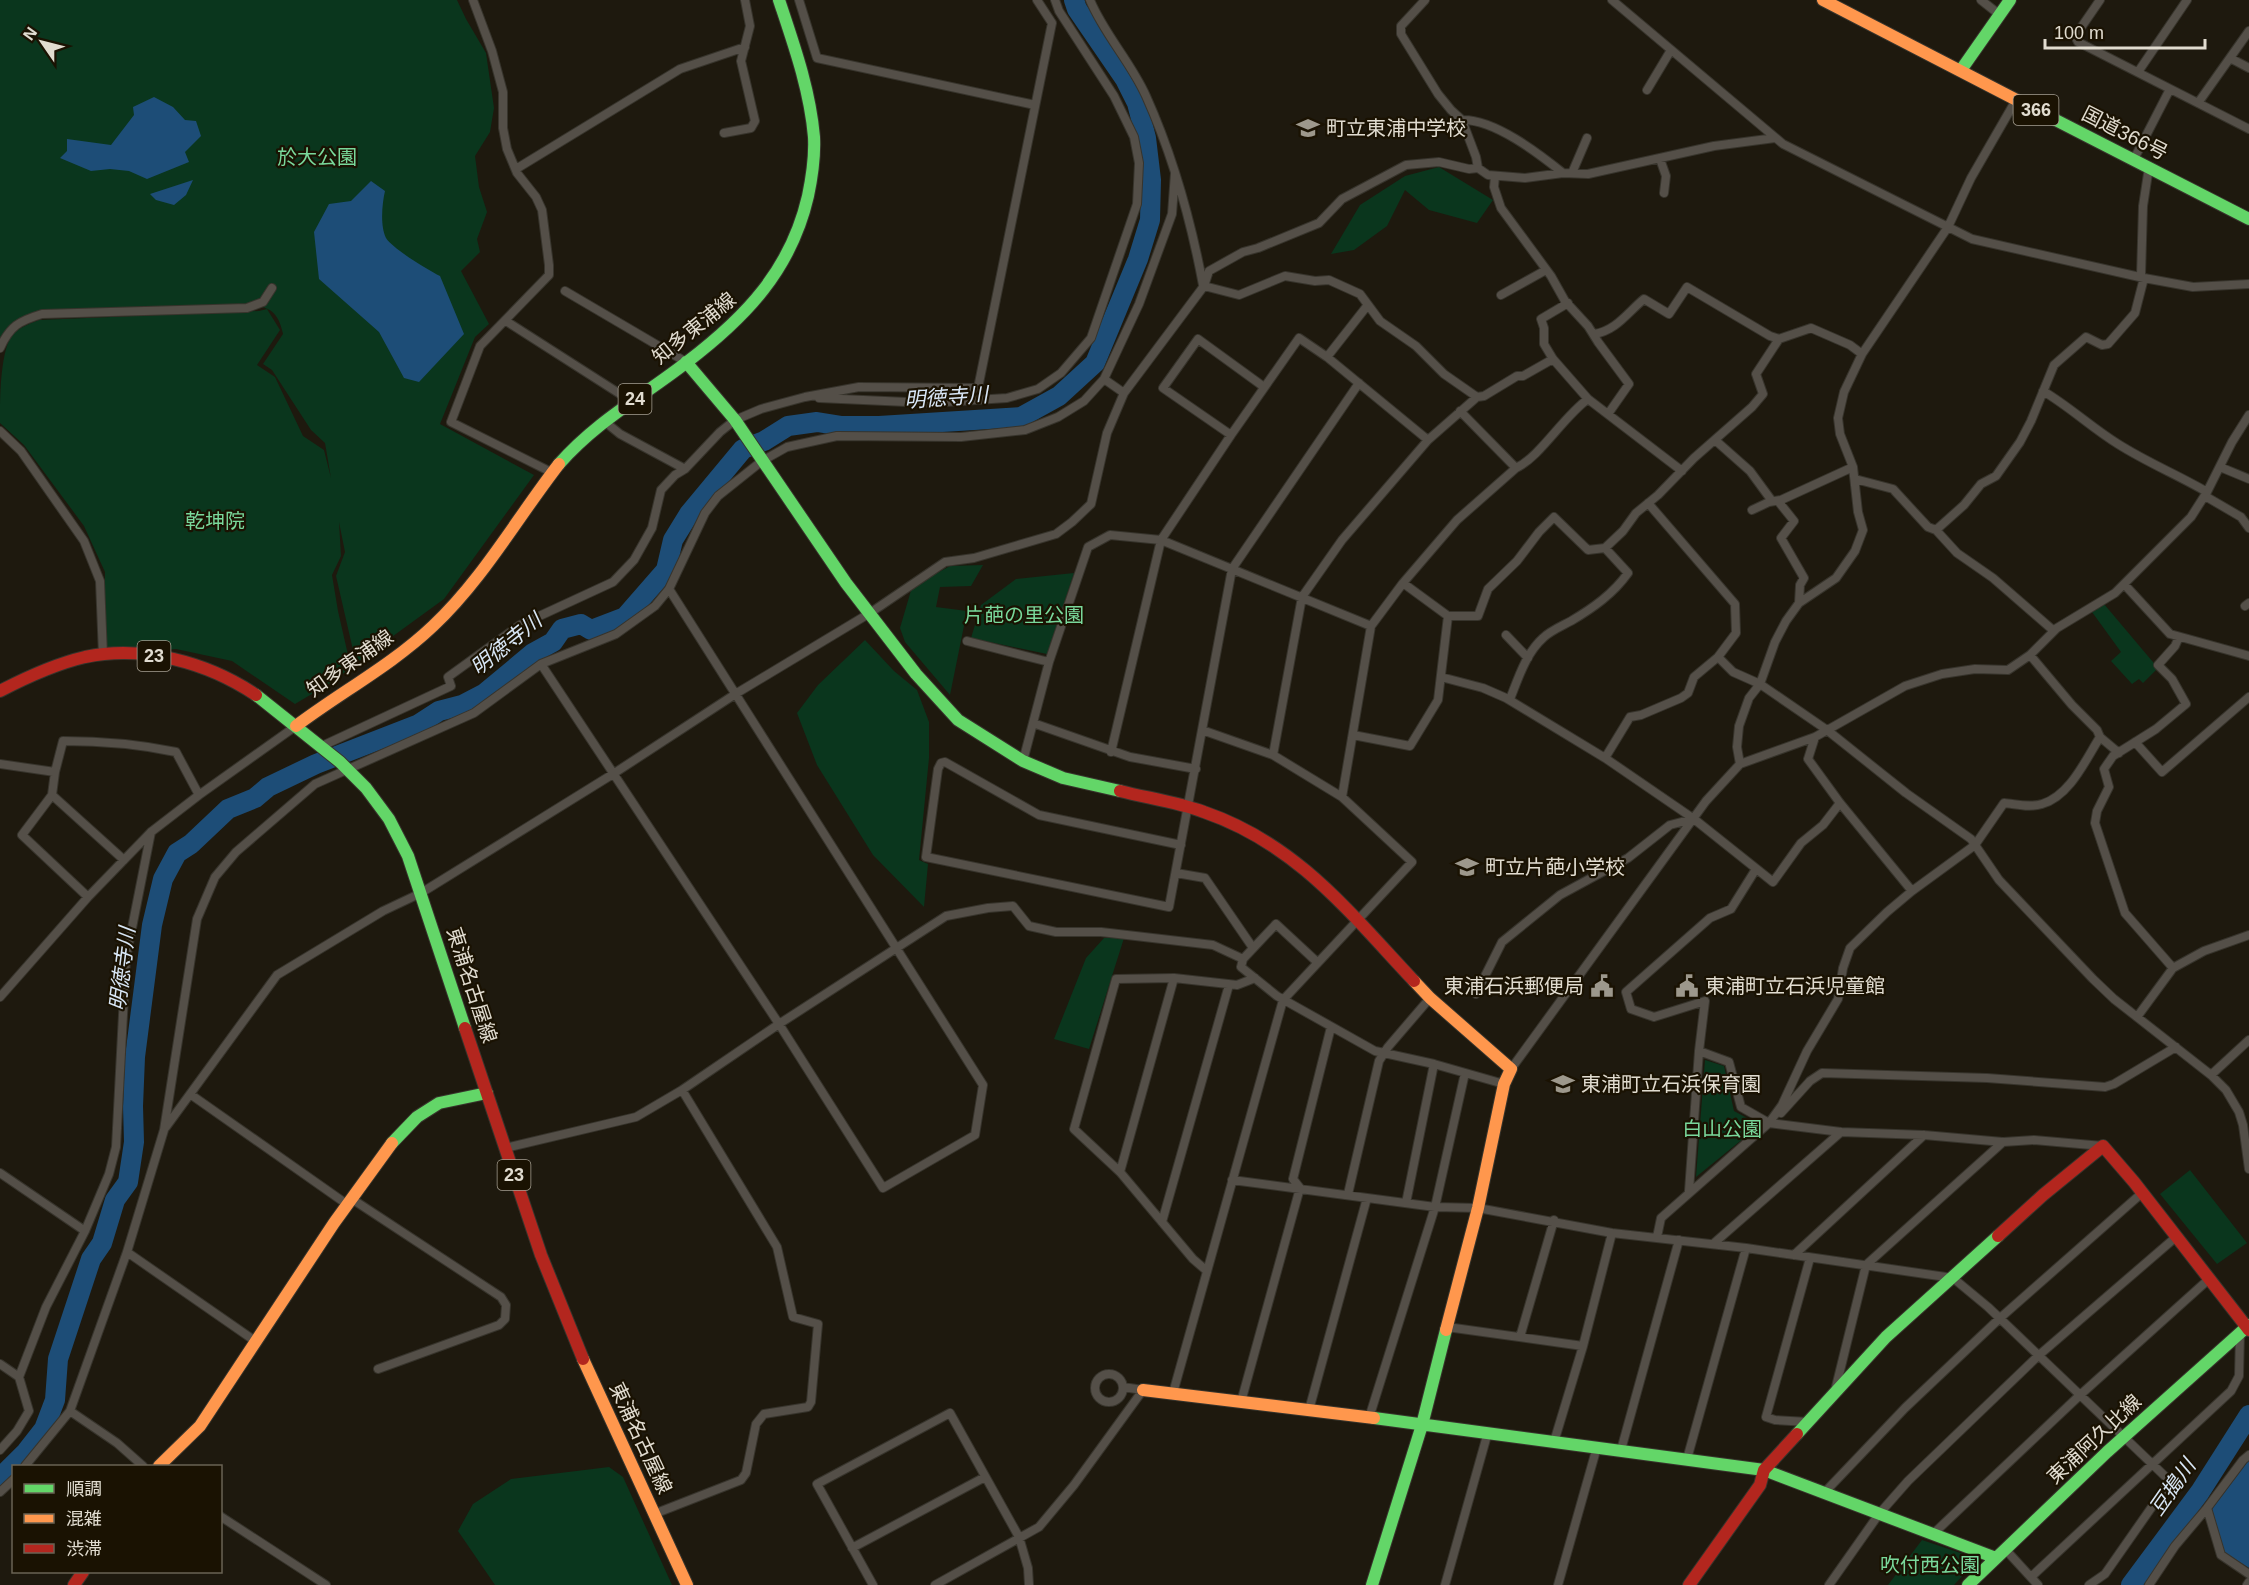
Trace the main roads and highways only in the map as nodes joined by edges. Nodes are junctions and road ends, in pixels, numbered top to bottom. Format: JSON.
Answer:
{"nodes":[{"id":1,"x":779,"y":0,"type":"edge"},
{"id":2,"x":1823,"y":0,"type":"edge"},
{"id":3,"x":2010,"y":0,"type":"edge"},
{"id":4,"x":1962,"y":70,"type":"junction"},
{"id":5,"x":2249,"y":219,"type":"edge"},
{"id":6,"x":686,"y":362,"type":"junction"},
{"id":7,"x":0,"y":691,"type":"edge"},
{"id":8,"x":296,"y":726,"type":"junction"},
{"id":9,"x":487,"y":1093,"type":"junction"},
{"id":10,"x":2246,"y":1329,"type":"edge"},
{"id":11,"x":1143,"y":1389,"type":"road end"},
{"id":12,"x":1422,"y":1425,"type":"junction"},
{"id":13,"x":161,"y":1465,"type":"edge"},
{"id":14,"x":1764,"y":1470,"type":"junction"},
{"id":15,"x":2000,"y":1554,"type":"junction"},
{"id":16,"x":687,"y":1585,"type":"edge"},
{"id":17,"x":1372,"y":1585,"type":"edge"},
{"id":18,"x":1689,"y":1585,"type":"edge"},
{"id":19,"x":1968,"y":1585,"type":"edge"}],
"edges":[{"from":1,"to":6,"type":"main road","name":"知多東浦線","number":"24"},
{"from":2,"to":4,"type":"main road","name":"国道366号","number":"366"},
{"from":3,"to":4,"type":"main road"},
{"from":4,"to":5,"type":"main road","name":"国道366号","number":"366"},
{"from":6,"to":8,"type":"main road","name":"知多東浦線","number":"24"},
{"from":6,"to":12,"type":"main road"},
{"from":7,"to":8,"type":"main road","name":"東浦名古屋線","number":"23"},
{"from":8,"to":9,"type":"main road","name":"東浦名古屋線","number":"23"},
{"from":9,"to":13,"type":"main road"},
{"from":9,"to":16,"type":"main road","name":"東浦名古屋線","number":"23"},
{"from":10,"to":14,"type":"main road"},
{"from":10,"to":15,"type":"main road","name":"東浦阿久比線"},
{"from":11,"to":12,"type":"main road"},
{"from":12,"to":14,"type":"main road"},
{"from":12,"to":17,"type":"main road"},
{"from":14,"to":15,"type":"main road"},
{"from":14,"to":18,"type":"main road"},
{"from":15,"to":19,"type":"main road","name":"東浦阿久比線"}]}
